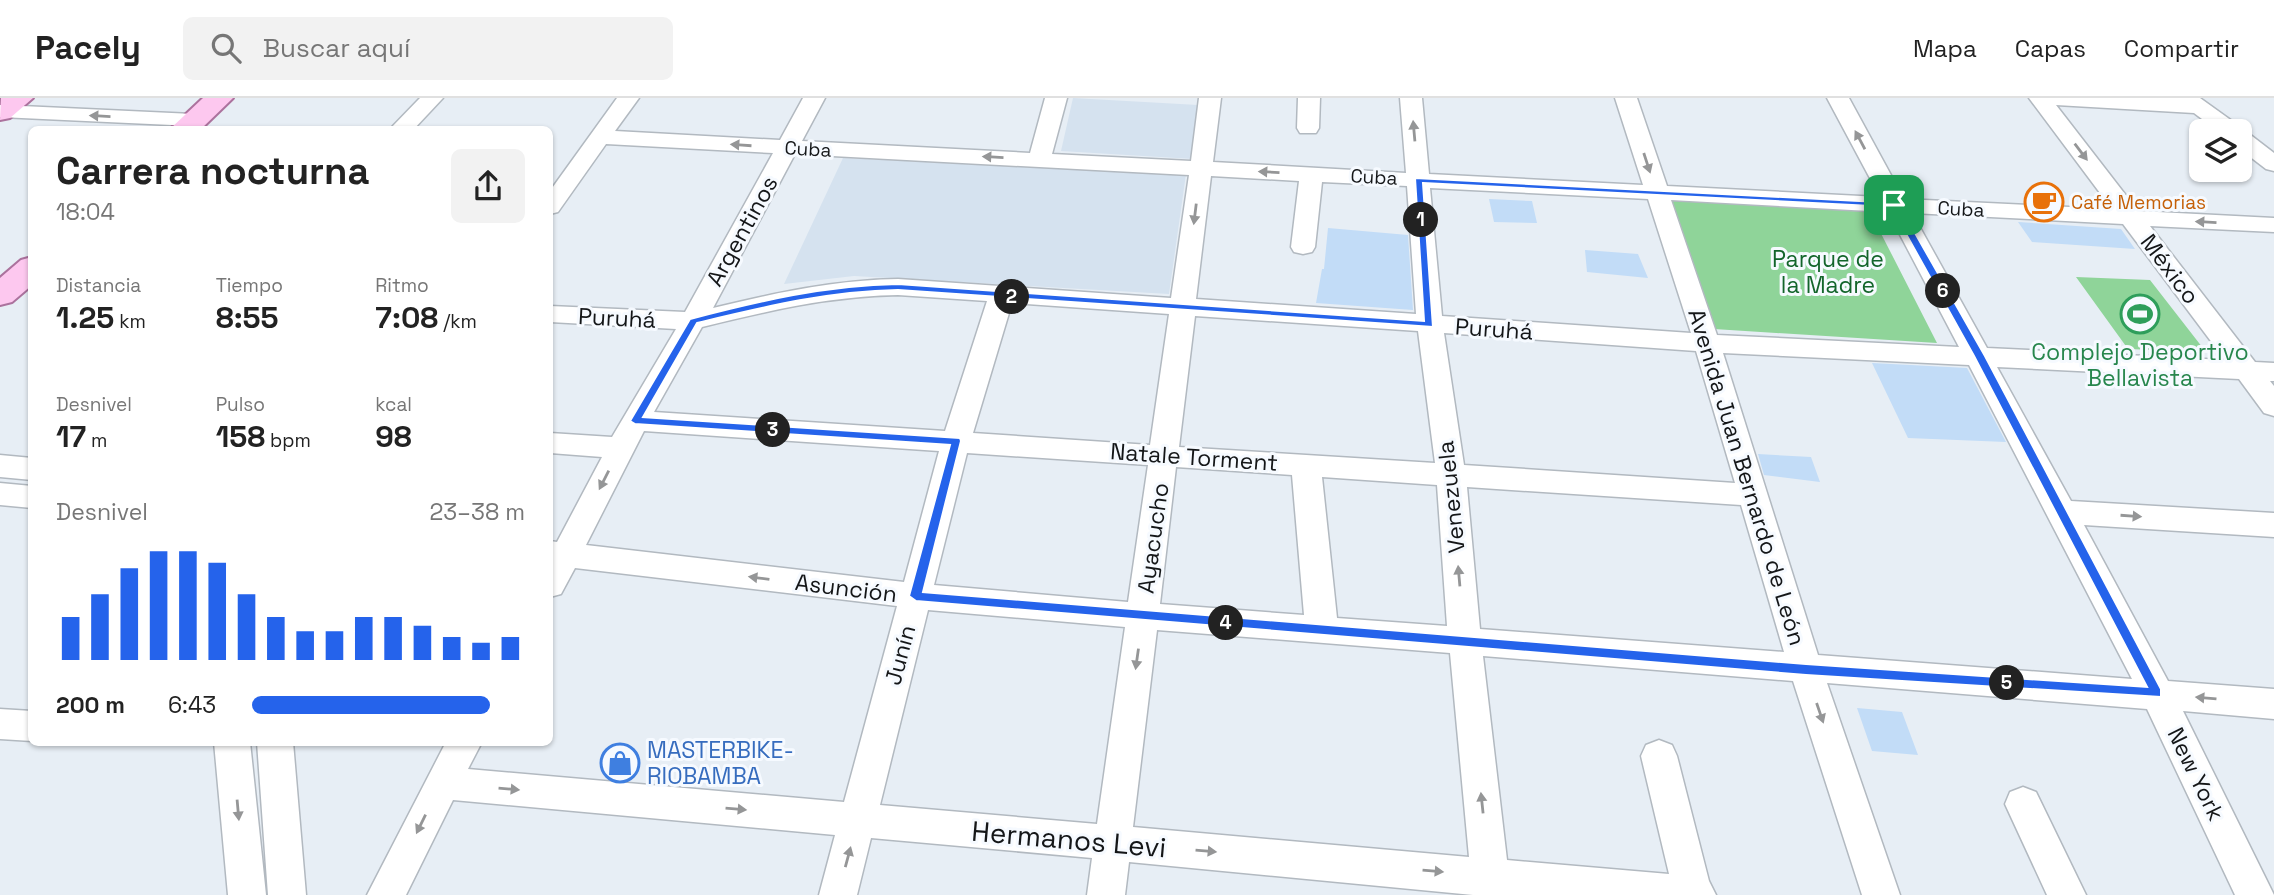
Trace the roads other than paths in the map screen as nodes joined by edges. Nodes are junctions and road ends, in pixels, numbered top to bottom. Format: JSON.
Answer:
{"nodes":[{"id":1,"x":19,"y":98,"type":"edge"},
{"id":2,"x":219,"y":98,"type":"edge"},
{"id":3,"x":432,"y":98,"type":"edge"},
{"id":4,"x":628,"y":98,"type":"edge"},
{"id":5,"x":814,"y":98,"type":"edge"},
{"id":6,"x":1056,"y":98,"type":"edge"},
{"id":7,"x":1210,"y":98,"type":"edge"},
{"id":8,"x":1309,"y":98,"type":"edge"},
{"id":9,"x":1411,"y":98,"type":"edge"},
{"id":10,"x":1626,"y":98,"type":"edge"},
{"id":11,"x":1838,"y":98,"type":"edge"},
{"id":12,"x":2040,"y":98,"type":"edge"},
{"id":13,"x":2049,"y":98,"type":"edge"},
{"id":14,"x":2192,"y":102,"type":"edge"},
{"id":15,"x":0,"y":111,"type":"edge"},
{"id":16,"x":2215,"y":119,"type":"edge"},
{"id":17,"x":188,"y":125,"type":"edge"},
{"id":18,"x":404,"y":126,"type":"edge"},
{"id":19,"x":1308,"y":128,"type":"dead end"},
{"id":20,"x":600,"y":137,"type":"junction"},
{"id":21,"x":2252,"y":147,"type":"edge"},
{"id":22,"x":788,"y":148,"type":"junction"},
{"id":23,"x":1040,"y":159,"type":"junction"},
{"id":24,"x":2274,"y":164,"type":"edge"},
{"id":25,"x":1201,"y":168,"type":"junction"},
{"id":26,"x":1311,"y":174,"type":"junction"},
{"id":27,"x":1418,"y":180,"type":"junction"},
{"id":28,"x":1657,"y":193,"type":"junction"},
{"id":29,"x":553,"y":203,"type":"edge"},
{"id":30,"x":1894,"y":205,"type":"junction"},
{"id":31,"x":2132,"y":219,"type":"junction"},
{"id":32,"x":2274,"y":225,"type":"edge"},
{"id":33,"x":1303,"y":247,"type":"dead end"},
{"id":34,"x":1001,"y":296,"type":"junction"},
{"id":35,"x":1184,"y":308,"type":"junction"},
{"id":36,"x":553,"y":314,"type":"edge"},
{"id":37,"x":693,"y":321,"type":"junction"},
{"id":38,"x":1430,"y":325,"type":"junction"},
{"id":39,"x":1707,"y":343,"type":"junction"},
{"id":40,"x":1980,"y":356,"type":"junction"},
{"id":41,"x":2247,"y":370,"type":"junction"},
{"id":42,"x":2274,"y":372,"type":"edge"},
{"id":43,"x":2274,"y":406,"type":"edge"},
{"id":44,"x":635,"y":421,"type":"junction"},
{"id":45,"x":956,"y":441,"type":"junction"},
{"id":46,"x":553,"y":443,"type":"edge"},
{"id":47,"x":621,"y":448,"type":"junction"},
{"id":48,"x":1164,"y":455,"type":"junction"},
{"id":49,"x":1306,"y":464,"type":"junction"},
{"id":50,"x":0,"y":466,"type":"edge"},
{"id":51,"x":28,"y":469,"type":"edge"},
{"id":52,"x":1451,"y":474,"type":"junction"},
{"id":53,"x":0,"y":494,"type":"edge"},
{"id":54,"x":1752,"y":495,"type":"junction"},
{"id":55,"x":28,"y":497,"type":"edge"},
{"id":56,"x":2063,"y":512,"type":"junction"},
{"id":57,"x":2274,"y":525,"type":"edge"},
{"id":58,"x":557,"y":555,"type":"edge"},
{"id":59,"x":553,"y":572,"type":"edge"},
{"id":60,"x":916,"y":596,"type":"junction"},
{"id":61,"x":1143,"y":616,"type":"junction"},
{"id":62,"x":1322,"y":631,"type":"junction"},
{"id":63,"x":1465,"y":642,"type":"junction"},
{"id":64,"x":1806,"y":670,"type":"junction"},
{"id":65,"x":2157,"y":693,"type":"junction"},
{"id":66,"x":2274,"y":704,"type":"edge"},
{"id":67,"x":0,"y":724,"type":"edge"},
{"id":68,"x":28,"y":726,"type":"edge"},
{"id":69,"x":232,"y":746,"type":"edge"},
{"id":70,"x":275,"y":746,"type":"edge"},
{"id":71,"x":462,"y":746,"type":"edge"},
{"id":72,"x":1659,"y":756,"type":"dead end"},
{"id":73,"x":441,"y":783,"type":"junction"},
{"id":74,"x":2023,"y":804,"type":"dead end"},
{"id":75,"x":857,"y":820,"type":"junction"},
{"id":76,"x":1112,"y":842,"type":"junction"},
{"id":77,"x":1492,"y":886,"type":"edge"},
{"id":78,"x":247,"y":895,"type":"edge"},
{"id":79,"x":287,"y":895,"type":"edge"},
{"id":80,"x":386,"y":895,"type":"edge"},
{"id":81,"x":838,"y":895,"type":"edge"},
{"id":82,"x":1105,"y":895,"type":"edge"},
{"id":83,"x":1695,"y":895,"type":"edge"},
{"id":84,"x":1881,"y":895,"type":"edge"},
{"id":85,"x":2067,"y":895,"type":"edge"},
{"id":86,"x":2255,"y":895,"type":"edge"}],
"edges":[{"from":1,"to":15,"type":"main road"},
{"from":2,"to":17,"type":"main road"},
{"from":3,"to":18,"type":"street"},
{"from":4,"to":20,"type":"street"},
{"from":5,"to":22,"type":"street","name":"Argentinos"},
{"from":6,"to":23,"type":"street"},
{"from":7,"to":25,"type":"street","name":"Ayacucho"},
{"from":8,"to":19,"type":"street"},
{"from":27,"to":9,"type":"street","name":"Venezuela","one_way":true},
{"from":10,"to":28,"type":"street","name":"Avenida Juan Bernardo de León","one_way":true},
{"from":30,"to":11,"type":"street","name":"New York","one_way":true},
{"from":12,"to":31,"type":"street","name":"México","one_way":true},
{"from":13,"to":14,"type":"street"},
{"from":14,"to":16,"type":"street"},
{"from":17,"to":15,"type":"street","one_way":true},
{"from":22,"to":20,"type":"street","name":"Cuba","one_way":true},
{"from":20,"to":29,"type":"street"},
{"from":21,"to":24,"type":"street"},
{"from":23,"to":22,"type":"street","name":"Cuba","one_way":true},
{"from":22,"to":37,"type":"street","name":"Argentinos"},
{"from":23,"to":25,"type":"street","name":"Cuba"},
{"from":26,"to":25,"type":"street","name":"Cuba","one_way":true},
{"from":25,"to":35,"type":"street","name":"Ayacucho","one_way":true},
{"from":26,"to":27,"type":"street","name":"Cuba"},
{"from":26,"to":33,"type":"street"},
{"from":27,"to":28,"type":"street","name":"Cuba"},
{"from":27,"to":38,"type":"street","name":"Venezuela"},
{"from":28,"to":30,"type":"street","name":"Cuba"},
{"from":28,"to":39,"type":"street","name":"Avenida Juan Bernardo de León"},
{"from":30,"to":31,"type":"street","name":"Cuba"},
{"from":30,"to":40,"type":"street","name":"New York"},
{"from":32,"to":31,"type":"street","name":"Cuba","one_way":true},
{"from":31,"to":41,"type":"street","name":"México"},
{"from":34,"to":35,"type":"street","name":"Puruhá"},
{"from":34,"to":37,"type":"street","name":"Puruhá"},
{"from":34,"to":45,"type":"street","name":"Junín"},
{"from":35,"to":38,"type":"street","name":"Puruhá"},
{"from":35,"to":48,"type":"street","name":"Ayacucho"},
{"from":36,"to":37,"type":"street","name":"Puruhá"},
{"from":37,"to":44,"type":"street","name":"Argentinos"},
{"from":38,"to":39,"type":"street","name":"Puruhá"},
{"from":38,"to":52,"type":"street","name":"Venezuela"},
{"from":39,"to":40,"type":"street","name":"Puruhá"},
{"from":39,"to":54,"type":"street","name":"Avenida Juan Bernardo de León"},
{"from":40,"to":41,"type":"street","name":"Puruhá"},
{"from":40,"to":56,"type":"street","name":"New York"},
{"from":41,"to":42,"type":"street","name":"Puruhá"},
{"from":41,"to":43,"type":"street","name":"México"},
{"from":44,"to":45,"type":"street","name":"Natale Torment"},
{"from":44,"to":47,"type":"street","name":"Argentinos"},
{"from":45,"to":48,"type":"street","name":"Natale Torment"},
{"from":45,"to":60,"type":"street","name":"Junín"},
{"from":46,"to":47,"type":"street"},
{"from":47,"to":58,"type":"street","name":"Argentinos","one_way":true},
{"from":48,"to":49,"type":"street","name":"Natale Torment"},
{"from":48,"to":61,"type":"street","name":"Ayacucho"},
{"from":49,"to":52,"type":"street","name":"Natale Torment"},
{"from":49,"to":62,"type":"street"},
{"from":50,"to":51,"type":"street"},
{"from":52,"to":54,"type":"street","name":"Natale Torment"},
{"from":63,"to":52,"type":"street","name":"Venezuela","one_way":true},
{"from":53,"to":55,"type":"street"},
{"from":54,"to":64,"type":"street","name":"Avenida Juan Bernardo de León"},
{"from":56,"to":57,"type":"street","one_way":true},
{"from":56,"to":65,"type":"street","name":"New York"},
{"from":58,"to":59,"type":"street","name":"Argentinos"},
{"from":60,"to":58,"type":"street","name":"Asunción","one_way":true},
{"from":60,"to":61,"type":"street","name":"Asunción"},
{"from":60,"to":75,"type":"street","name":"Junín"},
{"from":61,"to":62,"type":"street","name":"Asunción"},
{"from":61,"to":76,"type":"street","name":"Ayacucho","one_way":true},
{"from":62,"to":63,"type":"street","name":"Asunción"},
{"from":63,"to":64,"type":"street","name":"Asunción"},
{"from":77,"to":63,"type":"street","name":"Venezuela","one_way":true},
{"from":64,"to":65,"type":"street","name":"Asunción"},
{"from":64,"to":84,"type":"street","name":"Avenida Juan Bernardo de León","one_way":true},
{"from":66,"to":65,"type":"street","name":"Asunción","one_way":true},
{"from":65,"to":86,"type":"street","name":"New York"},
{"from":67,"to":68,"type":"street"},
{"from":69,"to":78,"type":"street","one_way":true},
{"from":70,"to":79,"type":"street"},
{"from":71,"to":73,"type":"street"},
{"from":72,"to":83,"type":"street"},
{"from":73,"to":75,"type":"street","name":"Hermanos Levi","one_way":true},
{"from":73,"to":80,"type":"street","one_way":true},
{"from":74,"to":85,"type":"street"},
{"from":75,"to":76,"type":"street","name":"Hermanos Levi"},
{"from":81,"to":75,"type":"street","name":"Junín","one_way":true},
{"from":76,"to":77,"type":"street","name":"Hermanos Levi","one_way":true},
{"from":76,"to":82,"type":"street","name":"Ayacucho"},
{"from":77,"to":83,"type":"street","name":"Hermanos Levi"}]}
